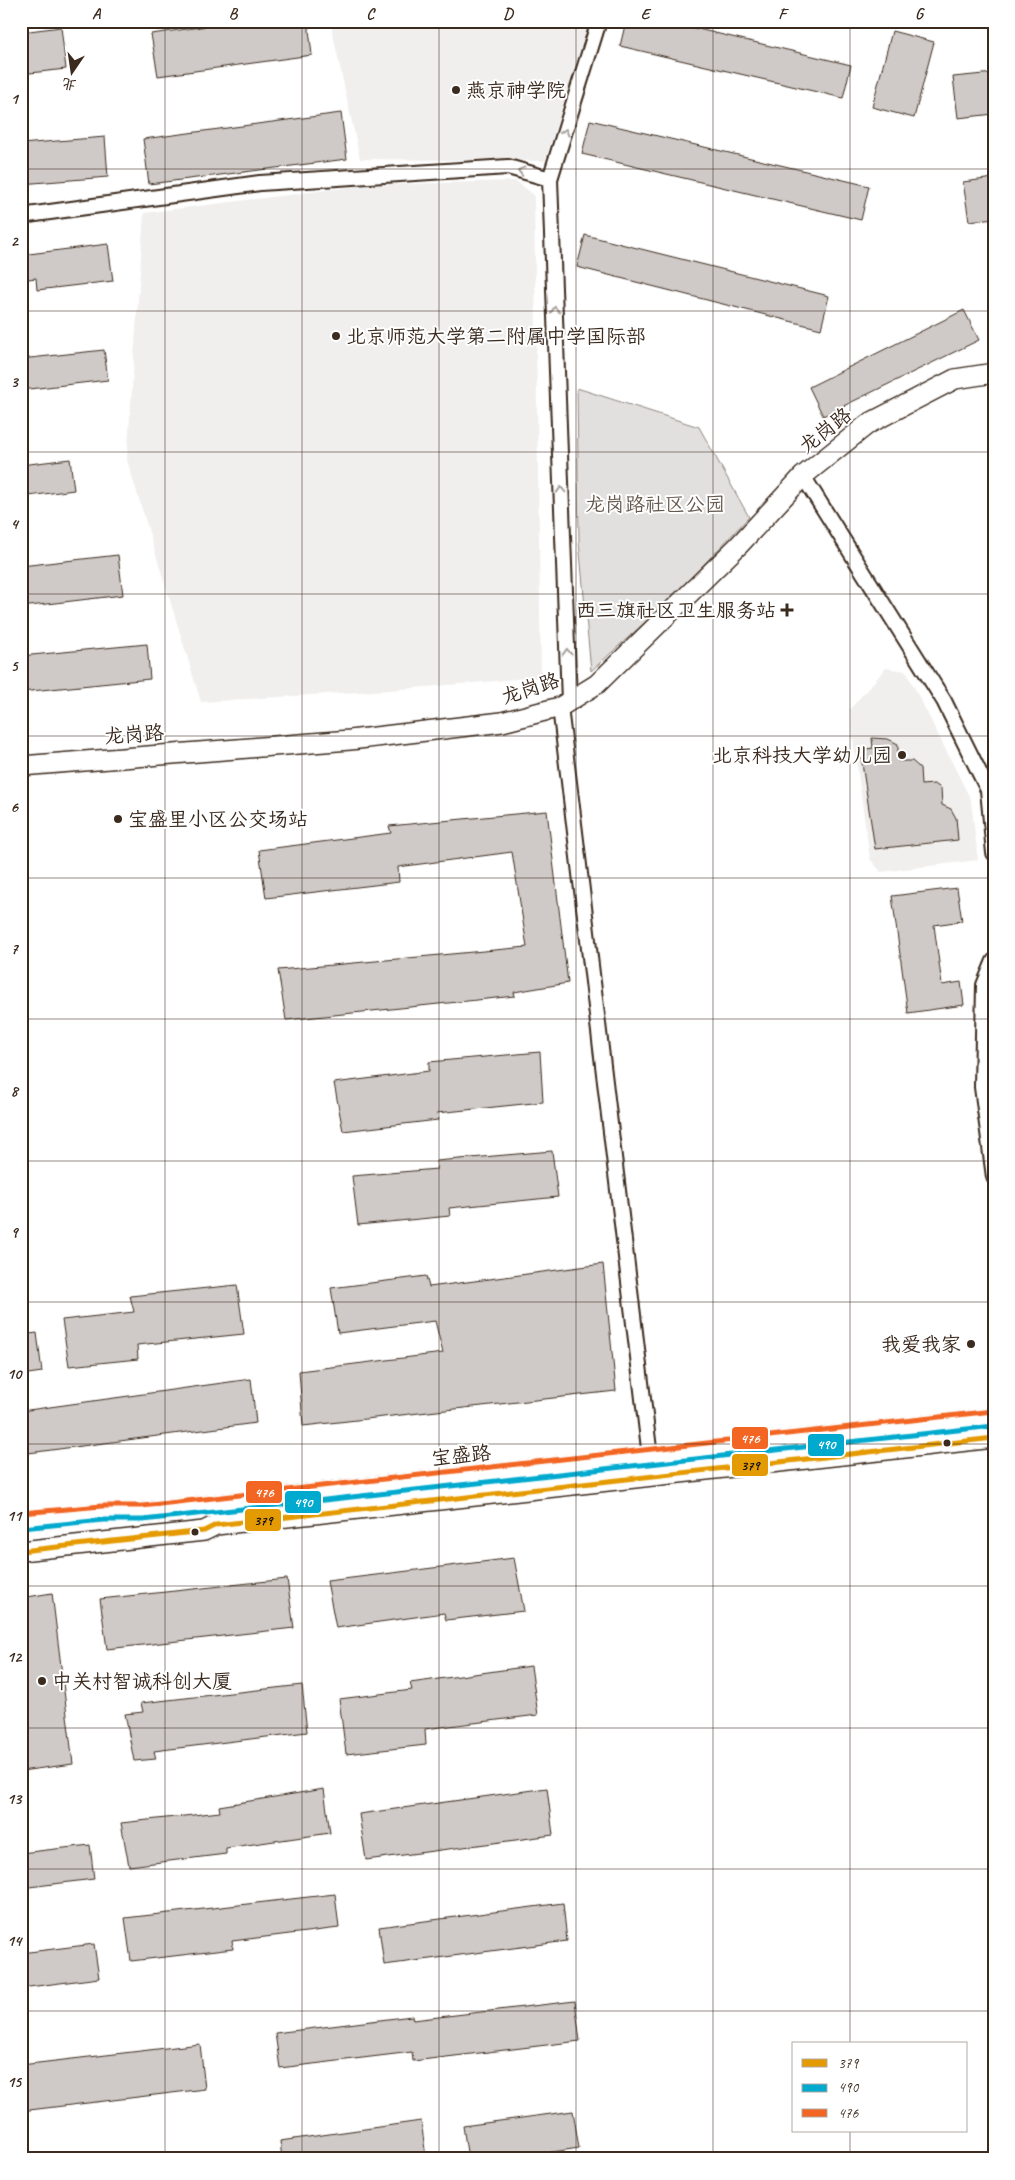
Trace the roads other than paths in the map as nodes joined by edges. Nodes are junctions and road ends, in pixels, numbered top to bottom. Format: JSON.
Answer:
{"nodes":[{"id":1,"x":599,"y":21,"type":"edge"},
{"id":2,"x":550,"y":178,"type":"junction"},
{"id":3,"x":21,"y":216,"type":"edge"},
{"id":4,"x":994,"y":373,"type":"edge"},
{"id":5,"x":803,"y":476,"type":"junction"},
{"id":6,"x":564,"y":704,"type":"junction"},
{"id":7,"x":21,"y":766,"type":"edge"},
{"id":8,"x":994,"y":853,"type":"edge"},
{"id":9,"x":994,"y":961,"type":"edge"},
{"id":10,"x":994,"y":1177,"type":"edge"},
{"id":11,"x":994,"y":1418,"type":"edge"},
{"id":12,"x":994,"y":1438,"type":"edge"},
{"id":13,"x":650,"y":1457,"type":"junction"},
{"id":14,"x":21,"y":1521,"type":"edge"},
{"id":15,"x":21,"y":1551,"type":"edge"}],
"edges":[{"from":2,"to":1,"type":"street","one_way":true},
{"from":2,"to":3,"type":"street","one_way":true},
{"from":6,"to":2,"type":"street","one_way":true},
{"from":4,"to":5,"type":"street","name":"龙岗路"},
{"from":5,"to":6,"type":"street","name":"龙岗路"},
{"from":5,"to":8,"type":"street"},
{"from":6,"to":7,"type":"street","name":"龙岗路"},
{"from":6,"to":13,"type":"street"},
{"from":9,"to":10,"type":"street"},
{"from":11,"to":13,"type":"street","name":"宝盛路"},
{"from":12,"to":15,"type":"street"},
{"from":13,"to":14,"type":"street","name":"宝盛路"}]}
